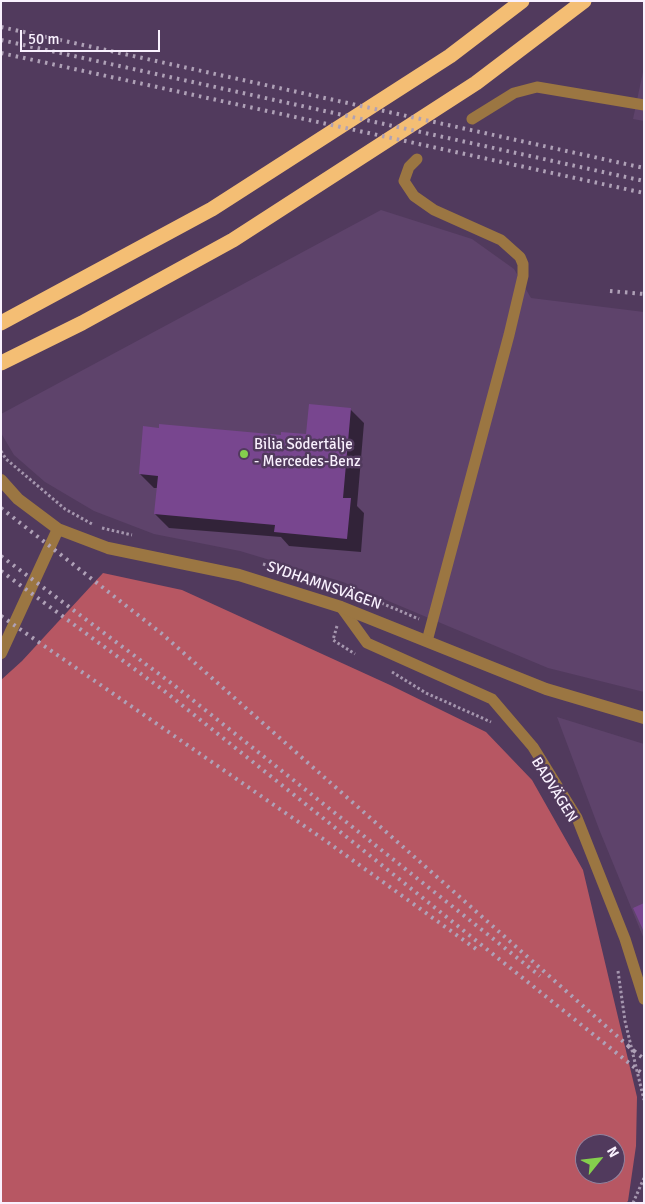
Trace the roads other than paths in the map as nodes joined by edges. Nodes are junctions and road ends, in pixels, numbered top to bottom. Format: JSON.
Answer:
{"nodes":[{"id":1,"x":522,"y":1,"type":"edge"},
{"id":2,"x":584,"y":1,"type":"edge"},
{"id":3,"x":644,"y":105,"type":"edge"},
{"id":4,"x":472,"y":119,"type":"dead end"},
{"id":5,"x":416,"y":159,"type":"dead end"},
{"id":6,"x":1,"y":323,"type":"edge"},
{"id":7,"x":1,"y":363,"type":"edge"},
{"id":8,"x":1,"y":480,"type":"edge"},
{"id":9,"x":58,"y":529,"type":"junction"},
{"id":10,"x":341,"y":607,"type":"junction"},
{"id":11,"x":427,"y":641,"type":"junction"},
{"id":12,"x":1,"y":653,"type":"edge"},
{"id":13,"x":644,"y":718,"type":"edge"},
{"id":14,"x":644,"y":999,"type":"edge"}],
"edges":[{"from":1,"to":6,"type":"highway"},
{"from":2,"to":7,"type":"highway"},
{"from":3,"to":4,"type":"lane"},
{"from":5,"to":11,"type":"lane"},
{"from":8,"to":9,"type":"street","name":"SYDHAMNSVÄGEN"},
{"from":9,"to":10,"type":"street","name":"SYDHAMNSVÄGEN"},
{"from":9,"to":12,"type":"street"},
{"from":10,"to":11,"type":"street","name":"SYDHAMNSVÄGEN"},
{"from":10,"to":14,"type":"lane"},
{"from":11,"to":13,"type":"street","name":"SYDHAMNSVÄGEN"}]}
